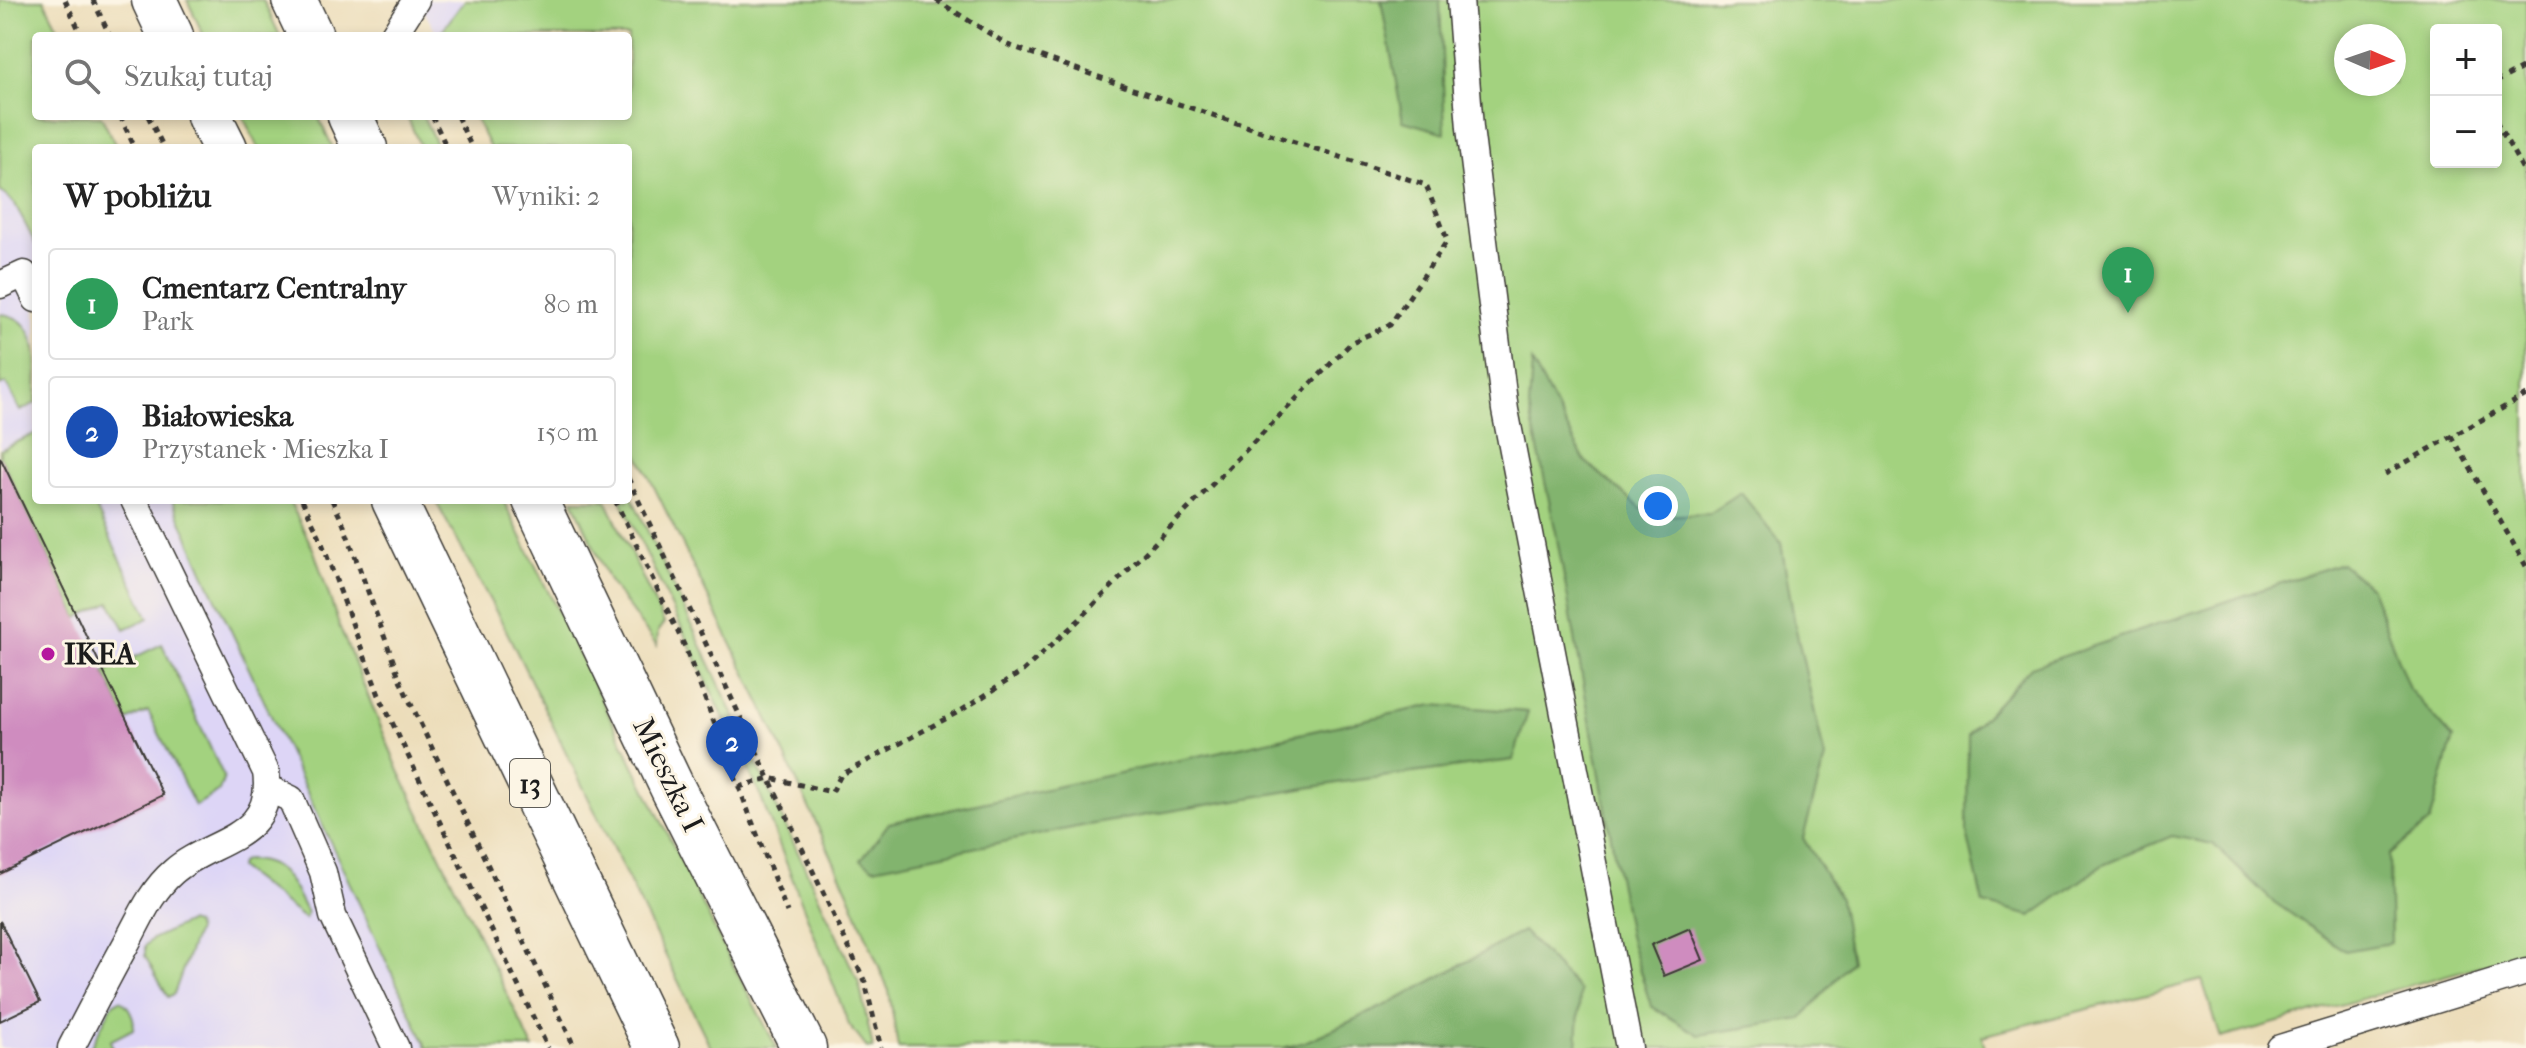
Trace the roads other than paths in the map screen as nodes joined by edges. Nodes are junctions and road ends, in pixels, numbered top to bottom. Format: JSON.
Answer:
{"nodes":[{"id":1,"x":154,"y":0,"type":"edge"},
{"id":2,"x":416,"y":0,"type":"edge"},
{"id":3,"x":1460,"y":0,"type":"edge"},
{"id":4,"x":169,"y":32,"type":"edge"},
{"id":5,"x":396,"y":32,"type":"edge"},
{"id":6,"x":211,"y":120,"type":"edge"},
{"id":7,"x":352,"y":120,"type":"edge"},
{"id":8,"x":364,"y":120,"type":"edge"},
{"id":9,"x":223,"y":144,"type":"edge"},
{"id":10,"x":364,"y":144,"type":"edge"},
{"id":11,"x":366,"y":144,"type":"edge"},
{"id":12,"x":0,"y":285,"type":"edge"},
{"id":13,"x":32,"y":291,"type":"edge"},
{"id":14,"x":136,"y":504,"type":"edge"},
{"id":15,"x":396,"y":504,"type":"edge"},
{"id":16,"x":537,"y":504,"type":"edge"},
{"id":17,"x":268,"y":788,"type":"junction"},
{"id":18,"x":2526,"y":972,"type":"edge"},
{"id":19,"x":71,"y":1048,"type":"edge"},
{"id":20,"x":396,"y":1048,"type":"edge"},
{"id":21,"x":657,"y":1048,"type":"edge"},
{"id":22,"x":804,"y":1048,"type":"edge"},
{"id":23,"x":1629,"y":1048,"type":"edge"},
{"id":24,"x":2280,"y":1048,"type":"edge"}],
"edges":[{"from":1,"to":4,"type":"main road"},
{"from":2,"to":5,"type":"lane"},
{"from":3,"to":23,"type":"lane"},
{"from":6,"to":9,"type":"main road"},
{"from":7,"to":10,"type":"main road"},
{"from":8,"to":11,"type":"lane"},
{"from":12,"to":13,"type":"lane"},
{"from":14,"to":17,"type":"lane"},
{"from":15,"to":21,"type":"main road","number":"13"},
{"from":16,"to":22,"type":"main road","name":"Mieszka I"},
{"from":17,"to":19,"type":"lane"},
{"from":17,"to":20,"type":"lane"},
{"from":18,"to":24,"type":"lane"}]}
